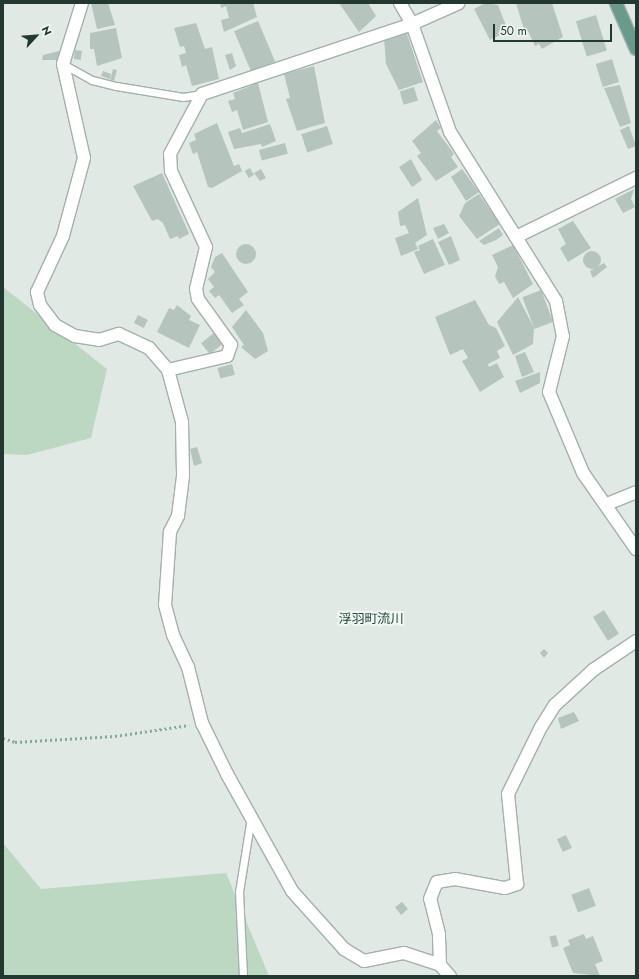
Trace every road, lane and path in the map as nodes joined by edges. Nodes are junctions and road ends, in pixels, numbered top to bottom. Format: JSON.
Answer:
{"nodes":[{"id":1,"x":82,"y":3,"type":"edge"},
{"id":2,"x":400,"y":3,"type":"edge"},
{"id":3,"x":459,"y":3,"type":"edge"},
{"id":4,"x":616,"y":3,"type":"edge"},
{"id":5,"x":412,"y":24,"type":"junction"},
{"id":6,"x":636,"y":49,"type":"edge"},
{"id":7,"x":63,"y":64,"type":"junction"},
{"id":8,"x":202,"y":94,"type":"junction"},
{"id":9,"x":636,"y":178,"type":"edge"},
{"id":10,"x":516,"y":237,"type":"junction"},
{"id":11,"x":168,"y":370,"type":"junction"},
{"id":12,"x":636,"y":492,"type":"edge"},
{"id":13,"x":607,"y":504,"type":"junction"},
{"id":14,"x":636,"y":549,"type":"edge"},
{"id":15,"x":636,"y":641,"type":"edge"},
{"id":16,"x":202,"y":723,"type":"junction"},
{"id":17,"x":3,"y":738,"type":"edge"},
{"id":18,"x":251,"y":814,"type":"junction"},
{"id":19,"x":440,"y":965,"type":"junction"},
{"id":20,"x":243,"y":976,"type":"edge"},
{"id":21,"x":450,"y":976,"type":"edge"}],
"edges":[{"from":1,"to":7,"type":"street"},
{"from":2,"to":5,"type":"street"},
{"from":3,"to":5,"type":"street"},
{"from":4,"to":6,"type":"main road"},
{"from":5,"to":8,"type":"street"},
{"from":5,"to":10,"type":"street"},
{"from":7,"to":8,"type":"lane"},
{"from":7,"to":11,"type":"street"},
{"from":8,"to":11,"type":"street"},
{"from":9,"to":10,"type":"street"},
{"from":10,"to":13,"type":"street"},
{"from":11,"to":16,"type":"street"},
{"from":12,"to":13,"type":"street"},
{"from":13,"to":14,"type":"street"},
{"from":15,"to":19,"type":"street"},
{"from":16,"to":17,"type":"path"},
{"from":16,"to":18,"type":"street"},
{"from":18,"to":19,"type":"street"},
{"from":18,"to":20,"type":"lane"},
{"from":19,"to":21,"type":"street"}]}
